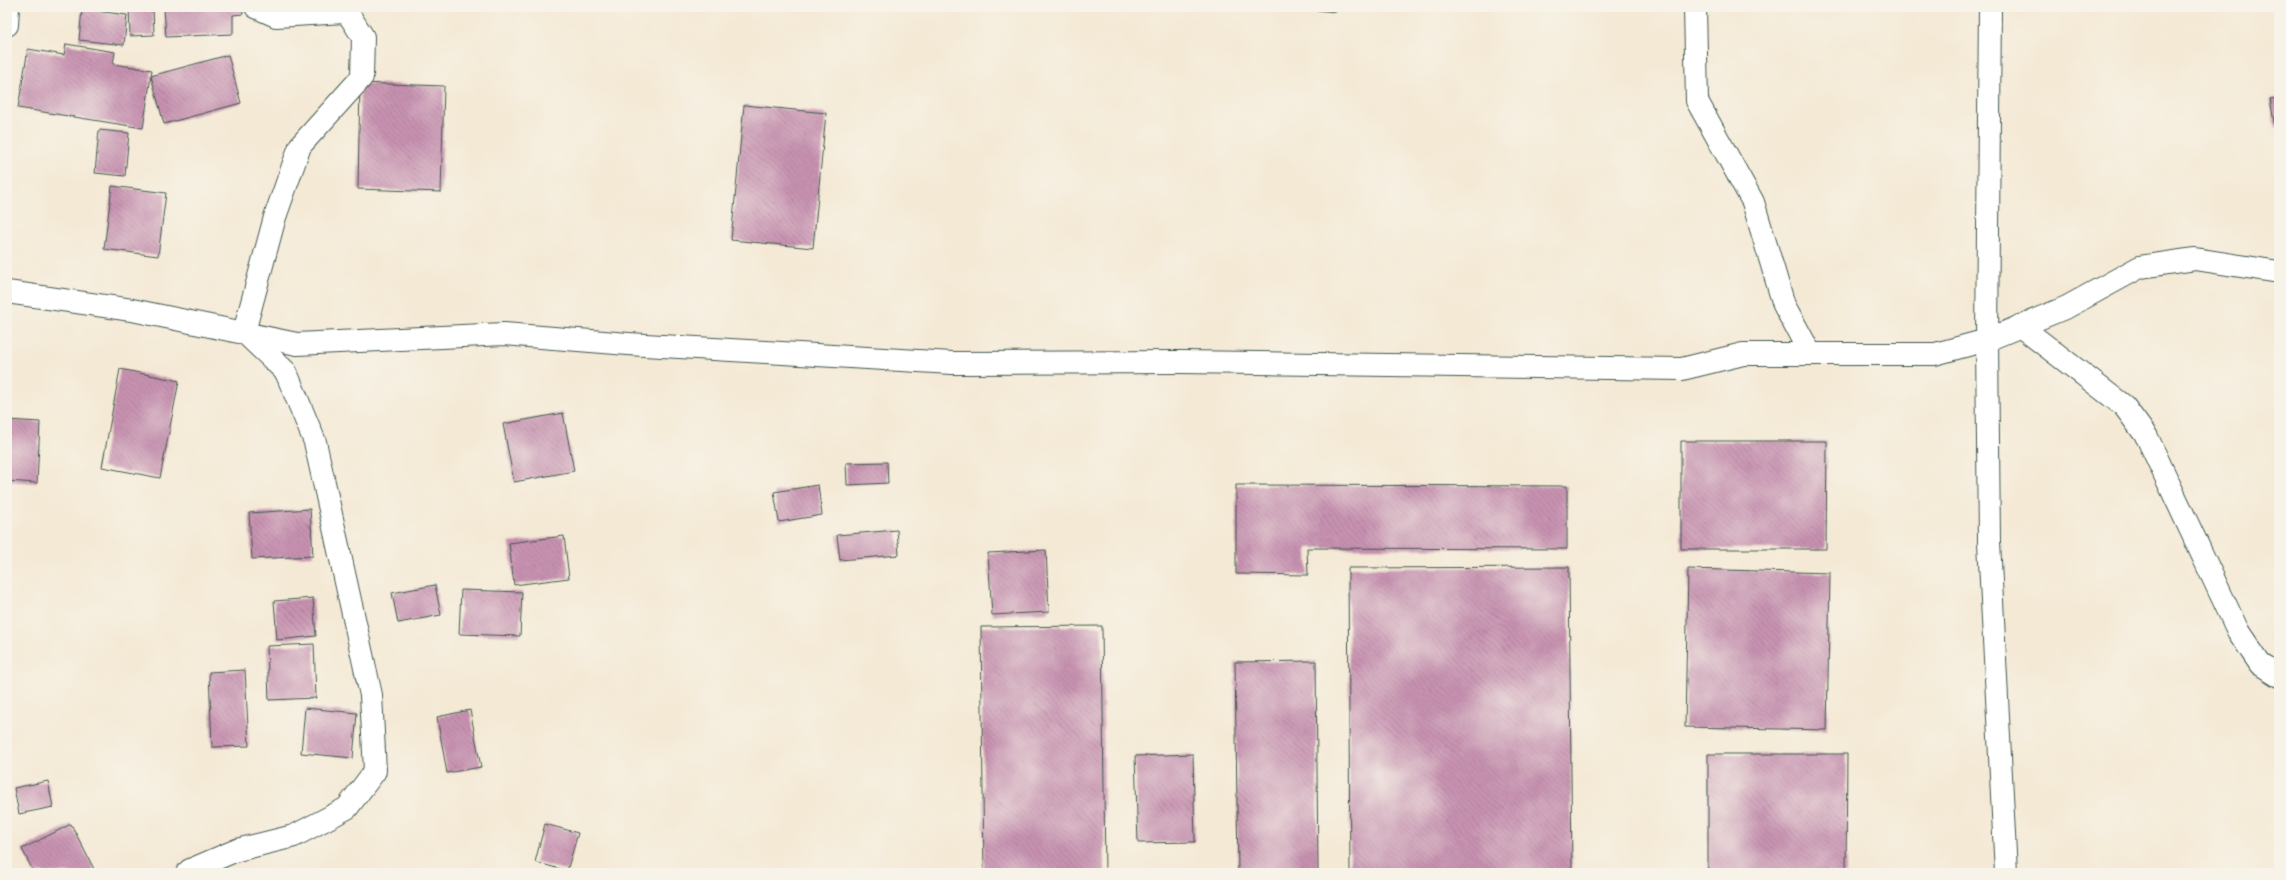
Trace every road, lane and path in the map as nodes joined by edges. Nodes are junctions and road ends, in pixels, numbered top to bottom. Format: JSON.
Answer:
{"nodes":[{"id":1,"x":8,"y":7,"type":"edge"},
{"id":2,"x":256,"y":7,"type":"edge"},
{"id":3,"x":1695,"y":7,"type":"edge"},
{"id":4,"x":1990,"y":7,"type":"edge"},
{"id":5,"x":344,"y":10,"type":"edge"},
{"id":6,"x":7,"y":25,"type":"edge"},
{"id":7,"x":2279,"y":272,"type":"edge"},
{"id":8,"x":7,"y":292,"type":"edge"},
{"id":9,"x":2020,"y":326,"type":"junction"},
{"id":10,"x":244,"y":332,"type":"junction"},
{"id":11,"x":1987,"y":340,"type":"junction"},
{"id":12,"x":1810,"y":353,"type":"junction"},
{"id":13,"x":2279,"y":676,"type":"edge"},
{"id":14,"x":187,"y":873,"type":"edge"},
{"id":15,"x":2006,"y":873,"type":"edge"}],
"edges":[{"from":1,"to":6,"type":"street"},
{"from":2,"to":5,"type":"street"},
{"from":3,"to":12,"type":"street"},
{"from":4,"to":11,"type":"street"},
{"from":5,"to":10,"type":"street"},
{"from":7,"to":9,"type":"street"},
{"from":8,"to":10,"type":"street"},
{"from":9,"to":11,"type":"street"},
{"from":9,"to":13,"type":"street"},
{"from":10,"to":12,"type":"street"},
{"from":10,"to":14,"type":"street"},
{"from":11,"to":12,"type":"street"},
{"from":11,"to":15,"type":"street"}]}
